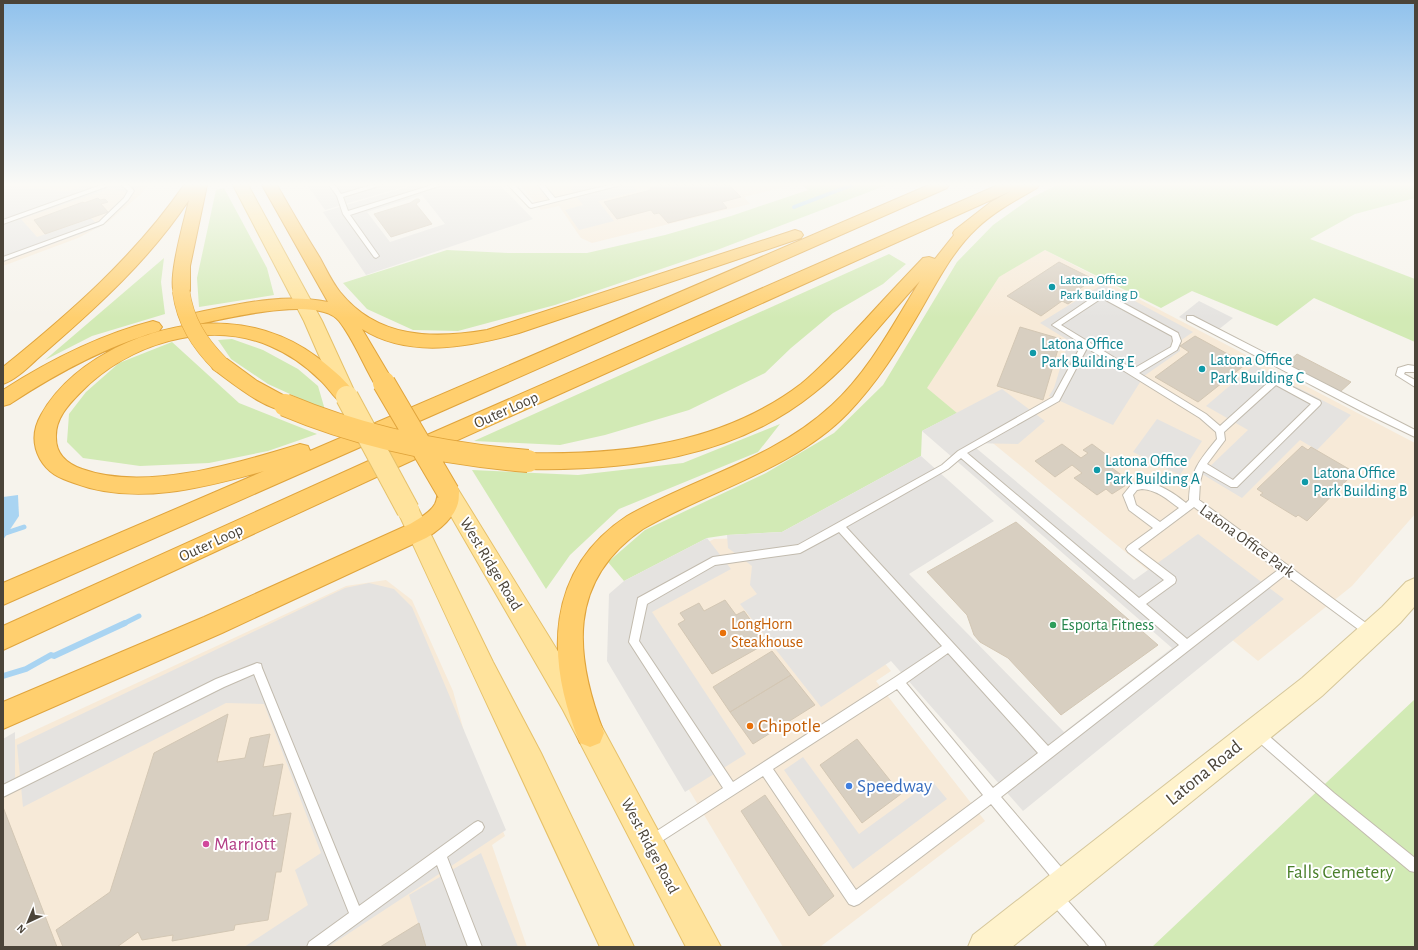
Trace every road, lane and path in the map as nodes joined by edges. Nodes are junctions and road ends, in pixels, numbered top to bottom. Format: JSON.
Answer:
{"nodes":[{"id":1,"x":84,"y":229,"type":"edge"},
{"id":2,"x":158,"y":229,"type":"edge"},
{"id":3,"x":190,"y":229,"type":"edge"},
{"id":4,"x":264,"y":229,"type":"edge"},
{"id":5,"x":295,"y":229,"type":"edge"},
{"id":6,"x":357,"y":229,"type":"edge"},
{"id":7,"x":810,"y":229,"type":"edge"},
{"id":8,"x":839,"y":229,"type":"edge"},
{"id":9,"x":911,"y":229,"type":"edge"},
{"id":10,"x":966,"y":229,"type":"edge"},
{"id":11,"x":967,"y":229,"type":"edge"},
{"id":12,"x":376,"y":256,"type":"dead end"},
{"id":13,"x":3,"y":259,"type":"edge"},
{"id":14,"x":332,"y":294,"type":"junction"},
{"id":15,"x":304,"y":304,"type":"junction"},
{"id":16,"x":345,"y":316,"type":"junction"},
{"id":17,"x":1190,"y":318,"type":"dead end"},
{"id":18,"x":1086,"y":343,"type":"junction"},
{"id":19,"x":1415,"y":369,"type":"edge"},
{"id":20,"x":1133,"y":373,"type":"junction"},
{"id":21,"x":3,"y":377,"type":"edge"},
{"id":22,"x":1415,"y":384,"type":"edge"},
{"id":23,"x":347,"y":397,"type":"junction"},
{"id":24,"x":3,"y":399,"type":"edge"},
{"id":25,"x":445,"y":401,"type":"junction"},
{"id":26,"x":1220,"y":431,"type":"junction"},
{"id":27,"x":1415,"y":434,"type":"edge"},
{"id":28,"x":961,"y":453,"type":"junction"},
{"id":29,"x":1200,"y":465,"type":"junction"},
{"id":30,"x":448,"y":492,"type":"junction"},
{"id":31,"x":1190,"y":505,"type":"junction"},
{"id":32,"x":413,"y":520,"type":"junction"},
{"id":33,"x":840,"y":527,"type":"junction"},
{"id":34,"x":1160,"y":528,"type":"junction"},
{"id":35,"x":1286,"y":569,"type":"junction"},
{"id":36,"x":1415,"y":589,"type":"edge"},
{"id":37,"x":3,"y":594,"type":"edge"},
{"id":38,"x":1139,"y":604,"type":"junction"},
{"id":39,"x":1371,"y":633,"type":"junction"},
{"id":40,"x":3,"y":638,"type":"edge"},
{"id":41,"x":1187,"y":645,"type":"junction"},
{"id":42,"x":949,"y":647,"type":"junction"},
{"id":43,"x":898,"y":682,"type":"junction"},
{"id":44,"x":3,"y":716,"type":"edge"},
{"id":45,"x":1255,"y":732,"type":"junction"},
{"id":46,"x":590,"y":733,"type":"junction"},
{"id":47,"x":1047,"y":754,"type":"junction"},
{"id":48,"x":765,"y":768,"type":"junction"},
{"id":49,"x":730,"y":790,"type":"junction"},
{"id":50,"x":3,"y":791,"type":"edge"},
{"id":51,"x":992,"y":796,"type":"junction"},
{"id":52,"x":478,"y":827,"type":"dead end"},
{"id":53,"x":649,"y":843,"type":"junction"},
{"id":54,"x":440,"y":855,"type":"junction"},
{"id":55,"x":1415,"y":866,"type":"edge"},
{"id":56,"x":1059,"y":888,"type":"junction"},
{"id":57,"x":357,"y":916,"type":"junction"},
{"id":58,"x":314,"y":947,"type":"edge"},
{"id":59,"x":475,"y":947,"type":"edge"},
{"id":60,"x":617,"y":947,"type":"edge"},
{"id":61,"x":704,"y":947,"type":"edge"},
{"id":62,"x":985,"y":947,"type":"edge"},
{"id":63,"x":1099,"y":947,"type":"edge"}],
"edges":[{"from":1,"to":13,"type":"lane"},
{"from":2,"to":21,"type":"highway"},
{"from":3,"to":10,"type":"highway","bridge":true},
{"from":4,"to":15,"type":"main road"},
{"from":5,"to":14,"type":"highway","name":"West Ridge Road"},
{"from":6,"to":12,"type":"lane"},
{"from":7,"to":14,"type":"highway"},
{"from":8,"to":25,"type":"highway","name":"Outer Loop"},
{"from":9,"to":40,"type":"highway","name":"Outer Loop"},
{"from":11,"to":46,"type":"highway"},
{"from":14,"to":16,"type":"highway","name":"West Ridge Road"},
{"from":15,"to":16,"type":"highway"},
{"from":15,"to":23,"type":"main road"},
{"from":15,"to":24,"type":"highway"},
{"from":16,"to":30,"type":"highway","name":"West Ridge Road","bridge":true},
{"from":17,"to":27,"type":"lane"},
{"from":18,"to":20,"type":"lane"},
{"from":18,"to":20,"type":"lane"},
{"from":18,"to":28,"type":"lane"},
{"from":19,"to":22,"type":"lane"},
{"from":20,"to":26,"type":"lane"},
{"from":23,"to":25,"type":"highway"},
{"from":23,"to":32,"type":"main road","bridge":true},
{"from":25,"to":37,"type":"highway","name":"Outer Loop"},
{"from":26,"to":29,"type":"lane","name":"Latona Office Park"},
{"from":26,"to":29,"type":"lane"},
{"from":28,"to":33,"type":"lane"},
{"from":28,"to":38,"type":"lane"},
{"from":29,"to":31,"type":"lane","name":"Latona Office Park"},
{"from":30,"to":32,"type":"highway"},
{"from":30,"to":46,"type":"main road","name":"West Ridge Road"},
{"from":31,"to":34,"type":"lane"},
{"from":31,"to":34,"type":"lane"},
{"from":31,"to":35,"type":"lane","name":"Latona Office Park"},
{"from":32,"to":44,"type":"highway"},
{"from":32,"to":60,"type":"main road"},
{"from":33,"to":42,"type":"lane"},
{"from":33,"to":49,"type":"lane"},
{"from":34,"to":38,"type":"lane"},
{"from":35,"to":39,"type":"lane","name":"Latona Office Park"},
{"from":35,"to":41,"type":"lane"},
{"from":36,"to":39,"type":"street","name":"Latona Road"},
{"from":38,"to":41,"type":"lane"},
{"from":39,"to":45,"type":"street","name":"Latona Road"},
{"from":41,"to":47,"type":"lane"},
{"from":42,"to":43,"type":"lane"},
{"from":42,"to":47,"type":"lane"},
{"from":43,"to":48,"type":"lane"},
{"from":43,"to":51,"type":"lane"},
{"from":45,"to":55,"type":"lane"},
{"from":45,"to":56,"type":"street","name":"Latona Road"},
{"from":46,"to":53,"type":"main road","name":"West Ridge Road"},
{"from":47,"to":51,"type":"lane"},
{"from":48,"to":49,"type":"lane"},
{"from":48,"to":51,"type":"lane"},
{"from":49,"to":53,"type":"lane"},
{"from":50,"to":57,"type":"lane"},
{"from":51,"to":56,"type":"lane"},
{"from":52,"to":54,"type":"lane"},
{"from":53,"to":61,"type":"main road","name":"West Ridge Road"},
{"from":54,"to":57,"type":"lane"},
{"from":54,"to":59,"type":"lane"},
{"from":56,"to":62,"type":"street","name":"Latona Road"},
{"from":56,"to":63,"type":"lane"},
{"from":57,"to":58,"type":"lane"}]}
